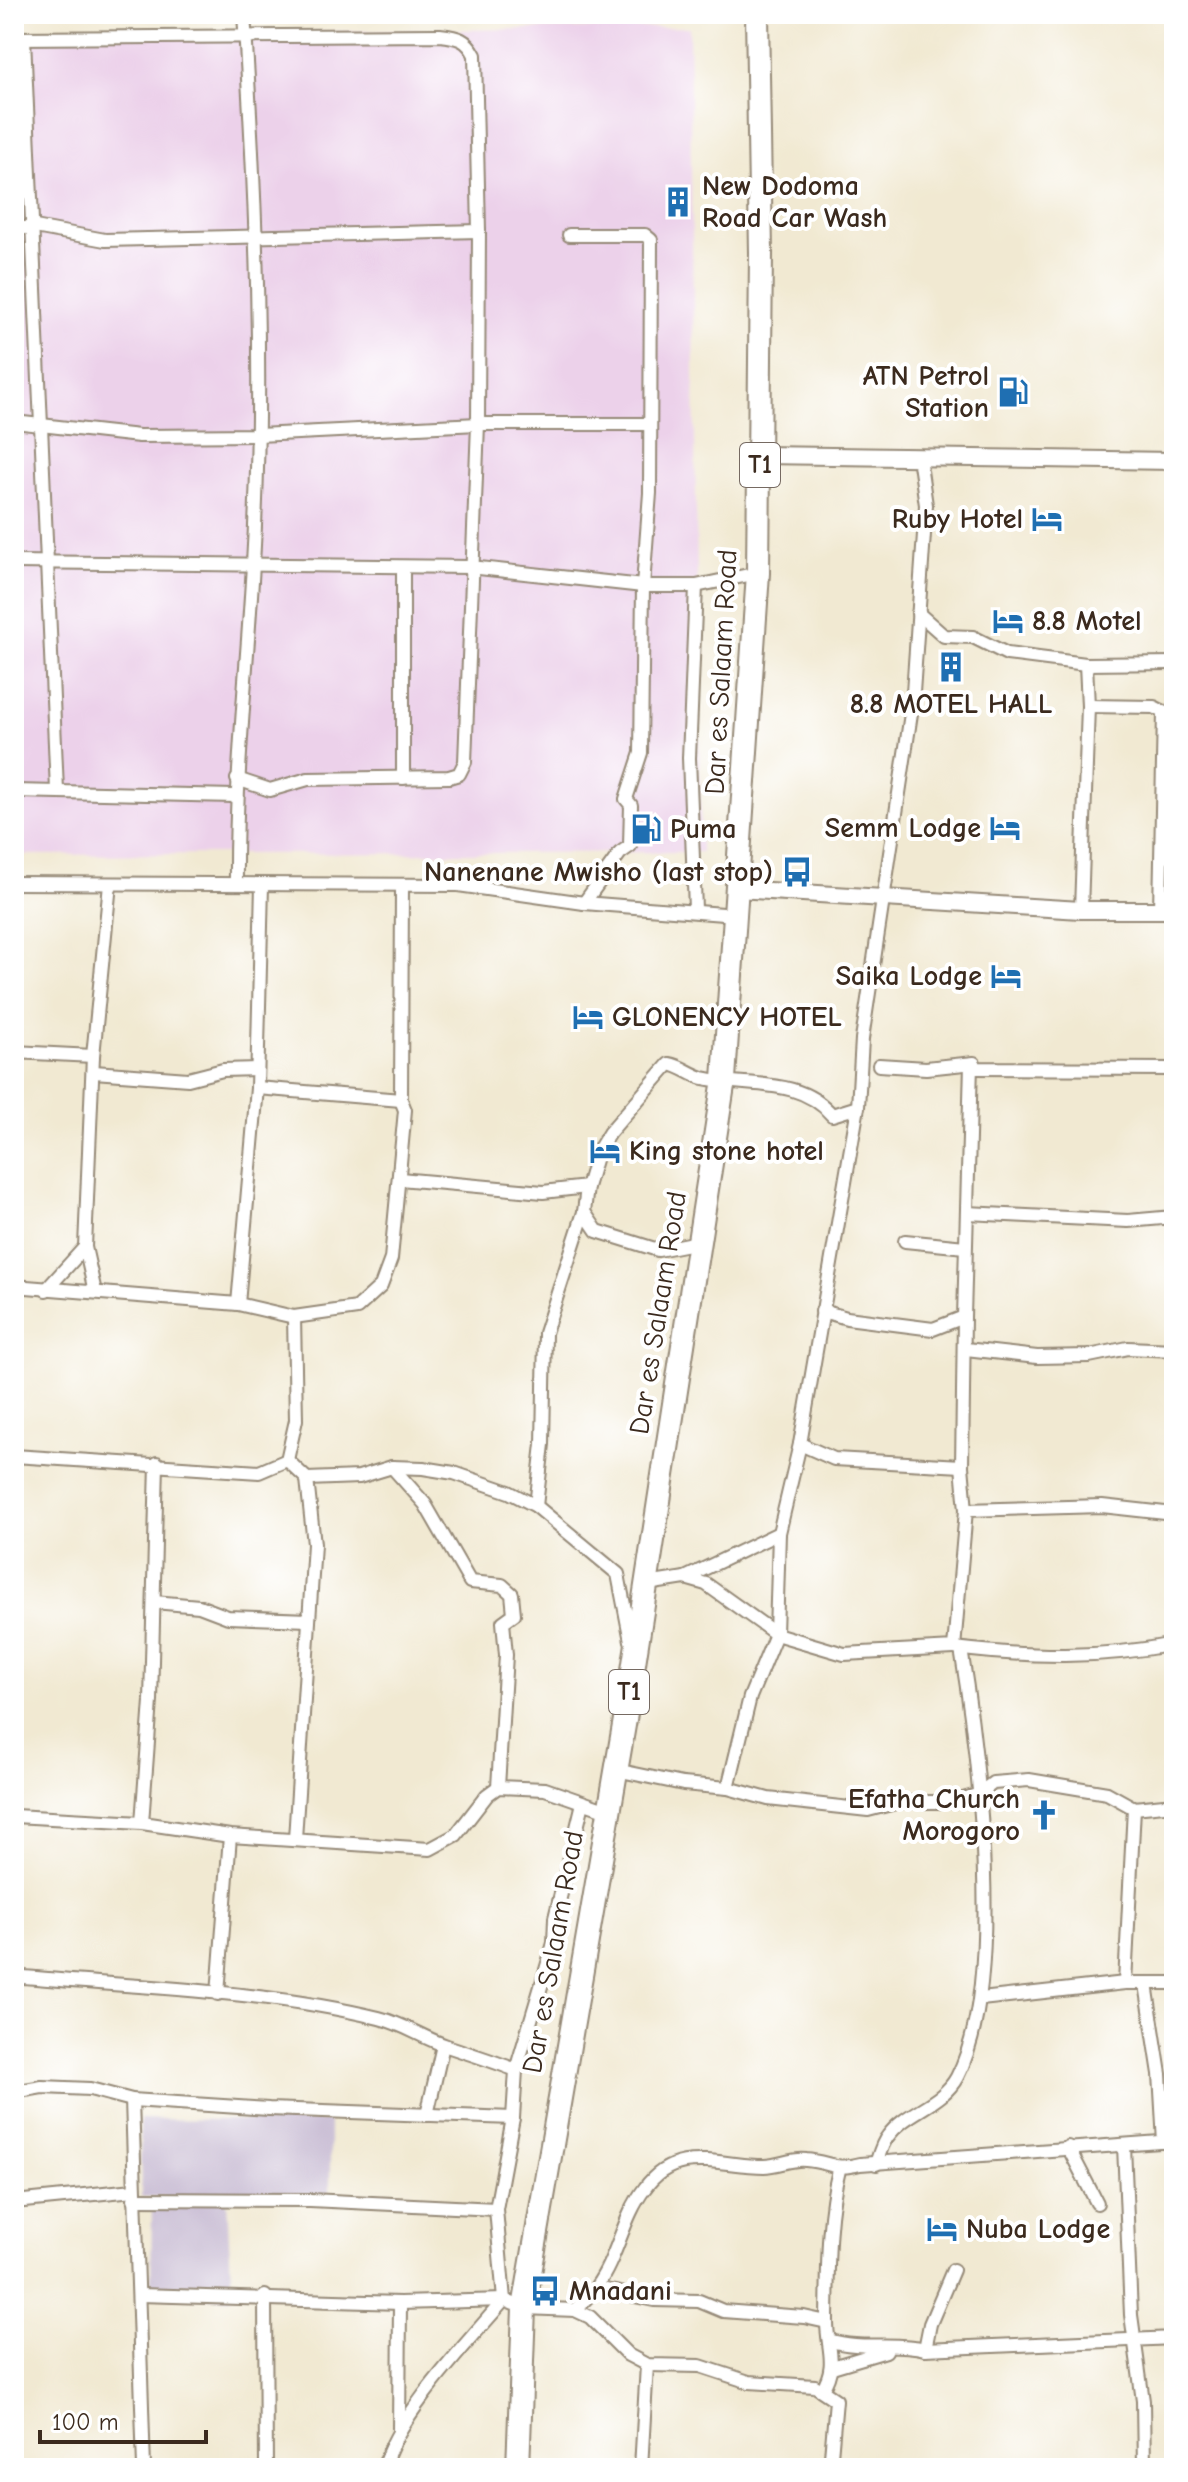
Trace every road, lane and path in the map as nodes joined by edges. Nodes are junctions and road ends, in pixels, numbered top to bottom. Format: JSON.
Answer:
{"nodes":[{"id":1,"x":244,"y":14,"type":"edge"},
{"id":2,"x":757,"y":14,"type":"edge"},
{"id":3,"x":246,"y":36,"type":"junction"},
{"id":4,"x":19,"y":38,"type":"edge"},
{"id":5,"x":35,"y":227,"type":"junction"},
{"id":6,"x":14,"y":229,"type":"edge"},
{"id":7,"x":479,"y":231,"type":"junction"},
{"id":8,"x":569,"y":235,"type":"dead end"},
{"id":9,"x":258,"y":238,"type":"junction"},
{"id":10,"x":14,"y":422,"type":"edge"},
{"id":11,"x":40,"y":423,"type":"junction"},
{"id":12,"x":478,"y":424,"type":"junction"},
{"id":13,"x":649,"y":424,"type":"junction"},
{"id":14,"x":258,"y":435,"type":"junction"},
{"id":15,"x":761,"y":455,"type":"junction"},
{"id":16,"x":919,"y":457,"type":"junction"},
{"id":17,"x":1174,"y":461,"type":"edge"},
{"id":18,"x":47,"y":561,"type":"junction"},
{"id":19,"x":14,"y":562,"type":"edge"},
{"id":20,"x":253,"y":565,"type":"junction"},
{"id":21,"x":403,"y":567,"type":"junction"},
{"id":22,"x":470,"y":567,"type":"junction"},
{"id":23,"x":758,"y":573,"type":"junction"},
{"id":24,"x":643,"y":586,"type":"junction"},
{"id":25,"x":696,"y":586,"type":"junction"},
{"id":26,"x":918,"y":613,"type":"junction"},
{"id":27,"x":1174,"y":663,"type":"edge"},
{"id":28,"x":1086,"y":664,"type":"junction"},
{"id":29,"x":1088,"y":706,"type":"junction"},
{"id":30,"x":403,"y":778,"type":"junction"},
{"id":31,"x":237,"y":779,"type":"junction"},
{"id":32,"x":57,"y":790,"type":"junction"},
{"id":33,"x":14,"y":791,"type":"edge"},
{"id":34,"x":235,"y":796,"type":"junction"},
{"id":35,"x":14,"y":883,"type":"edge"},
{"id":36,"x":110,"y":884,"type":"junction"},
{"id":37,"x":236,"y":884,"type":"junction"},
{"id":38,"x":262,"y":885,"type":"junction"},
{"id":39,"x":402,"y":887,"type":"junction"},
{"id":40,"x":737,"y":889,"type":"junction"},
{"id":41,"x":885,"y":900,"type":"junction"},
{"id":42,"x":584,"y":903,"type":"junction"},
{"id":43,"x":695,"y":909,"type":"junction"},
{"id":44,"x":1081,"y":910,"type":"junction"},
{"id":45,"x":1167,"y":910,"type":"edge"},
{"id":46,"x":736,"y":915,"type":"junction"},
{"id":47,"x":14,"y":1052,"type":"edge"},
{"id":48,"x":93,"y":1056,"type":"junction"},
{"id":49,"x":971,"y":1064,"type":"junction"},
{"id":50,"x":879,"y":1065,"type":"dead end"},
{"id":51,"x":257,"y":1069,"type":"junction"},
{"id":52,"x":1174,"y":1069,"type":"edge"},
{"id":53,"x":94,"y":1072,"type":"junction"},
{"id":54,"x":724,"y":1079,"type":"junction"},
{"id":55,"x":257,"y":1088,"type":"junction"},
{"id":56,"x":401,"y":1100,"type":"junction"},
{"id":57,"x":858,"y":1107,"type":"junction"},
{"id":58,"x":400,"y":1179,"type":"junction"},
{"id":59,"x":587,"y":1187,"type":"junction"},
{"id":60,"x":584,"y":1212,"type":"junction"},
{"id":61,"x":967,"y":1213,"type":"junction"},
{"id":62,"x":1174,"y":1217,"type":"edge"},
{"id":63,"x":905,"y":1241,"type":"dead end"},
{"id":64,"x":699,"y":1242,"type":"junction"},
{"id":65,"x":85,"y":1247,"type":"junction"},
{"id":66,"x":965,"y":1247,"type":"junction"},
{"id":67,"x":14,"y":1286,"type":"edge"},
{"id":68,"x":46,"y":1290,"type":"junction"},
{"id":69,"x":95,"y":1292,"type":"junction"},
{"id":70,"x":238,"y":1304,"type":"junction"},
{"id":71,"x":822,"y":1311,"type":"junction"},
{"id":72,"x":294,"y":1317,"type":"junction"},
{"id":73,"x":964,"y":1317,"type":"junction"},
{"id":74,"x":966,"y":1349,"type":"junction"},
{"id":75,"x":1174,"y":1350,"type":"edge"},
{"id":76,"x":800,"y":1444,"type":"junction"},
{"id":77,"x":14,"y":1456,"type":"edge"},
{"id":78,"x":287,"y":1460,"type":"junction"},
{"id":79,"x":157,"y":1463,"type":"junction"},
{"id":80,"x":962,"y":1466,"type":"junction"},
{"id":81,"x":392,"y":1467,"type":"junction"},
{"id":82,"x":307,"y":1479,"type":"junction"},
{"id":83,"x":536,"y":1506,"type":"junction"},
{"id":84,"x":966,"y":1510,"type":"junction"},
{"id":85,"x":1174,"y":1514,"type":"edge"},
{"id":86,"x":779,"y":1533,"type":"junction"},
{"id":87,"x":685,"y":1578,"type":"junction"},
{"id":88,"x":647,"y":1584,"type":"junction"},
{"id":89,"x":154,"y":1602,"type":"junction"},
{"id":90,"x":309,"y":1620,"type":"junction"},
{"id":91,"x":776,"y":1634,"type":"junction"},
{"id":92,"x":1174,"y":1644,"type":"edge"},
{"id":93,"x":957,"y":1648,"type":"junction"},
{"id":94,"x":634,"y":1659,"type":"junction"},
{"id":95,"x":616,"y":1770,"type":"junction"},
{"id":96,"x":498,"y":1787,"type":"junction"},
{"id":97,"x":728,"y":1788,"type":"junction"},
{"id":98,"x":977,"y":1795,"type":"junction"},
{"id":99,"x":583,"y":1803,"type":"junction"},
{"id":100,"x":1174,"y":1804,"type":"edge"},
{"id":101,"x":1134,"y":1808,"type":"junction"},
{"id":102,"x":608,"y":1811,"type":"junction"},
{"id":103,"x":14,"y":1816,"type":"edge"},
{"id":104,"x":142,"y":1823,"type":"junction"},
{"id":105,"x":230,"y":1836,"type":"junction"},
{"id":106,"x":295,"y":1839,"type":"junction"},
{"id":107,"x":14,"y":1976,"type":"edge"},
{"id":108,"x":1125,"y":1983,"type":"junction"},
{"id":109,"x":1174,"y":1983,"type":"edge"},
{"id":110,"x":1146,"y":1984,"type":"junction"},
{"id":111,"x":218,"y":1994,"type":"junction"},
{"id":112,"x":981,"y":1999,"type":"junction"},
{"id":113,"x":443,"y":2045,"type":"junction"},
{"id":114,"x":516,"y":2070,"type":"junction"},
{"id":115,"x":14,"y":2092,"type":"edge"},
{"id":116,"x":132,"y":2100,"type":"junction"},
{"id":117,"x":427,"y":2115,"type":"junction"},
{"id":118,"x":513,"y":2118,"type":"junction"},
{"id":119,"x":1169,"y":2142,"type":"edge"},
{"id":120,"x":1124,"y":2145,"type":"junction"},
{"id":121,"x":1068,"y":2147,"type":"junction"},
{"id":122,"x":876,"y":2164,"type":"junction"},
{"id":123,"x":839,"y":2170,"type":"junction"},
{"id":124,"x":134,"y":2194,"type":"junction"},
{"id":125,"x":14,"y":2202,"type":"edge"},
{"id":126,"x":1097,"y":2203,"type":"dead end"},
{"id":127,"x":496,"y":2209,"type":"junction"},
{"id":128,"x":953,"y":2270,"type":"dead end"},
{"id":129,"x":596,"y":2288,"type":"junction"},
{"id":130,"x":140,"y":2295,"type":"junction"},
{"id":131,"x":265,"y":2296,"type":"junction"},
{"id":132,"x":400,"y":2303,"type":"junction"},
{"id":133,"x":514,"y":2304,"type":"junction"},
{"id":134,"x":575,"y":2310,"type":"junction"},
{"id":135,"x":827,"y":2322,"type":"junction"},
{"id":136,"x":1174,"y":2338,"type":"edge"},
{"id":137,"x":829,"y":2340,"type":"junction"},
{"id":138,"x":1133,"y":2341,"type":"junction"},
{"id":139,"x":909,"y":2345,"type":"junction"},
{"id":140,"x":925,"y":2349,"type":"junction"},
{"id":141,"x":647,"y":2365,"type":"junction"},
{"id":142,"x":832,"y":2367,"type":"junction"},
{"id":143,"x":822,"y":2390,"type":"junction"},
{"id":144,"x":399,"y":2433,"type":"junction"},
{"id":145,"x":144,"y":2468,"type":"edge"},
{"id":146,"x":266,"y":2468,"type":"edge"},
{"id":147,"x":384,"y":2468,"type":"edge"},
{"id":148,"x":518,"y":2468,"type":"edge"},
{"id":149,"x":641,"y":2468,"type":"edge"},
{"id":150,"x":830,"y":2468,"type":"edge"},
{"id":151,"x":1144,"y":2468,"type":"edge"}],
"edges":[{"from":1,"to":3,"type":"street"},
{"from":2,"to":15,"type":"highway","name":"Dar es Salaam Road","number":"T1"},
{"from":3,"to":4,"type":"street"},
{"from":3,"to":7,"type":"street"},
{"from":3,"to":9,"type":"street"},
{"from":4,"to":5,"type":"street"},
{"from":5,"to":6,"type":"street"},
{"from":5,"to":9,"type":"street"},
{"from":5,"to":11,"type":"street"},
{"from":7,"to":9,"type":"street"},
{"from":7,"to":12,"type":"street"},
{"from":8,"to":13,"type":"street"},
{"from":9,"to":14,"type":"street"},
{"from":10,"to":11,"type":"street"},
{"from":11,"to":14,"type":"street"},
{"from":11,"to":18,"type":"street"},
{"from":12,"to":13,"type":"street"},
{"from":12,"to":14,"type":"street"},
{"from":12,"to":22,"type":"street"},
{"from":13,"to":24,"type":"street"},
{"from":14,"to":20,"type":"street"},
{"from":15,"to":16,"type":"street"},
{"from":15,"to":23,"type":"highway","name":"Dar es Salaam Road","number":"T1"},
{"from":16,"to":17,"type":"street"},
{"from":16,"to":26,"type":"street"},
{"from":18,"to":19,"type":"street"},
{"from":18,"to":20,"type":"street"},
{"from":18,"to":32,"type":"street"},
{"from":20,"to":21,"type":"street"},
{"from":20,"to":31,"type":"street"},
{"from":21,"to":22,"type":"street"},
{"from":21,"to":30,"type":"street"},
{"from":22,"to":24,"type":"street"},
{"from":22,"to":30,"type":"street"},
{"from":23,"to":25,"type":"street"},
{"from":23,"to":40,"type":"highway","name":"Dar es Salaam Road","number":"T1"},
{"from":24,"to":25,"type":"street"},
{"from":24,"to":42,"type":"street"},
{"from":25,"to":43,"type":"street"},
{"from":26,"to":28,"type":"street"},
{"from":26,"to":41,"type":"street"},
{"from":27,"to":28,"type":"street"},
{"from":28,"to":29,"type":"street"},
{"from":29,"to":44,"type":"street"},
{"from":29,"to":45,"type":"street"},
{"from":30,"to":31,"type":"street"},
{"from":31,"to":34,"type":"street"},
{"from":32,"to":33,"type":"street"},
{"from":32,"to":34,"type":"street"},
{"from":34,"to":37,"type":"street"},
{"from":35,"to":36,"type":"street"},
{"from":36,"to":37,"type":"street"},
{"from":36,"to":48,"type":"street"},
{"from":37,"to":38,"type":"street"},
{"from":38,"to":39,"type":"street"},
{"from":38,"to":51,"type":"street"},
{"from":39,"to":42,"type":"street"},
{"from":39,"to":56,"type":"street"},
{"from":40,"to":41,"type":"street"},
{"from":40,"to":46,"type":"highway","name":"Dar es Salaam Road","number":"T1"},
{"from":41,"to":44,"type":"street"},
{"from":41,"to":57,"type":"street"},
{"from":42,"to":43,"type":"street"},
{"from":43,"to":46,"type":"street"},
{"from":44,"to":45,"type":"street"},
{"from":46,"to":54,"type":"highway","name":"Dar es Salaam Road","number":"T1"},
{"from":47,"to":48,"type":"street"},
{"from":48,"to":53,"type":"street"},
{"from":49,"to":50,"type":"street"},
{"from":49,"to":52,"type":"street"},
{"from":49,"to":61,"type":"street"},
{"from":51,"to":53,"type":"street"},
{"from":51,"to":55,"type":"street"},
{"from":53,"to":65,"type":"street"},
{"from":54,"to":57,"type":"street"},
{"from":54,"to":59,"type":"street"},
{"from":54,"to":64,"type":"highway","name":"Dar es Salaam Road","number":"T1"},
{"from":55,"to":56,"type":"street"},
{"from":55,"to":70,"type":"street"},
{"from":56,"to":58,"type":"street"},
{"from":57,"to":71,"type":"street"},
{"from":58,"to":59,"type":"street"},
{"from":58,"to":72,"type":"street"},
{"from":59,"to":60,"type":"street"},
{"from":60,"to":64,"type":"street"},
{"from":60,"to":83,"type":"street"},
{"from":61,"to":62,"type":"street"},
{"from":61,"to":66,"type":"street"},
{"from":63,"to":66,"type":"street"},
{"from":64,"to":88,"type":"highway","name":"Dar es Salaam Road","number":"T1"},
{"from":65,"to":68,"type":"street"},
{"from":65,"to":69,"type":"street"},
{"from":66,"to":73,"type":"street"},
{"from":67,"to":68,"type":"street"},
{"from":68,"to":69,"type":"street"},
{"from":69,"to":70,"type":"street"},
{"from":70,"to":72,"type":"street"},
{"from":71,"to":73,"type":"street"},
{"from":71,"to":76,"type":"street"},
{"from":72,"to":78,"type":"street"},
{"from":73,"to":74,"type":"street"},
{"from":74,"to":75,"type":"street"},
{"from":74,"to":80,"type":"street"},
{"from":76,"to":80,"type":"street"},
{"from":76,"to":86,"type":"street"},
{"from":77,"to":79,"type":"street"},
{"from":78,"to":79,"type":"street"},
{"from":78,"to":82,"type":"street"},
{"from":79,"to":89,"type":"street"},
{"from":80,"to":84,"type":"street"},
{"from":81,"to":82,"type":"street"},
{"from":81,"to":83,"type":"street"},
{"from":81,"to":96,"type":"street"},
{"from":82,"to":90,"type":"street"},
{"from":83,"to":94,"type":"street"},
{"from":84,"to":85,"type":"street"},
{"from":84,"to":93,"type":"street"},
{"from":86,"to":87,"type":"street"},
{"from":86,"to":91,"type":"street"},
{"from":87,"to":88,"type":"street"},
{"from":87,"to":91,"type":"street"},
{"from":88,"to":94,"type":"highway","name":"Dar es Salaam Road","number":"T1"},
{"from":89,"to":90,"type":"street"},
{"from":89,"to":104,"type":"street"},
{"from":90,"to":106,"type":"street"},
{"from":91,"to":93,"type":"street"},
{"from":91,"to":97,"type":"street"},
{"from":92,"to":93,"type":"street"},
{"from":93,"to":98,"type":"street"},
{"from":94,"to":95,"type":"highway","name":"Dar es Salaam Road","number":"T1"},
{"from":95,"to":97,"type":"street"},
{"from":95,"to":102,"type":"highway","name":"Dar es Salaam Road","number":"T1"},
{"from":96,"to":99,"type":"street"},
{"from":96,"to":106,"type":"street"},
{"from":97,"to":98,"type":"street"},
{"from":98,"to":101,"type":"street"},
{"from":98,"to":112,"type":"street"},
{"from":99,"to":102,"type":"street"},
{"from":99,"to":114,"type":"street"},
{"from":100,"to":101,"type":"street"},
{"from":101,"to":108,"type":"street"},
{"from":102,"to":133,"type":"highway","name":"Dar es Salaam Road","number":"T1"},
{"from":103,"to":104,"type":"street"},
{"from":104,"to":105,"type":"street"},
{"from":105,"to":106,"type":"street"},
{"from":105,"to":111,"type":"street"},
{"from":107,"to":111,"type":"street"},
{"from":108,"to":110,"type":"street"},
{"from":108,"to":112,"type":"street"},
{"from":109,"to":110,"type":"street"},
{"from":110,"to":119,"type":"street"},
{"from":111,"to":113,"type":"street"},
{"from":112,"to":122,"type":"street"},
{"from":113,"to":114,"type":"street"},
{"from":113,"to":117,"type":"street"},
{"from":114,"to":118,"type":"street"},
{"from":115,"to":116,"type":"street"},
{"from":116,"to":117,"type":"street"},
{"from":116,"to":124,"type":"street"},
{"from":117,"to":118,"type":"street"},
{"from":118,"to":127,"type":"street"},
{"from":119,"to":120,"type":"street"},
{"from":120,"to":121,"type":"street"},
{"from":120,"to":138,"type":"street"},
{"from":121,"to":122,"type":"street"},
{"from":121,"to":126,"type":"street"},
{"from":122,"to":123,"type":"street"},
{"from":123,"to":129,"type":"street"},
{"from":123,"to":135,"type":"street"},
{"from":124,"to":125,"type":"street"},
{"from":124,"to":127,"type":"street"},
{"from":124,"to":130,"type":"street"},
{"from":127,"to":133,"type":"street"},
{"from":128,"to":140,"type":"street"},
{"from":129,"to":134,"type":"street"},
{"from":129,"to":135,"type":"street"},
{"from":130,"to":131,"type":"street"},
{"from":130,"to":145,"type":"street"},
{"from":131,"to":132,"type":"street"},
{"from":131,"to":146,"type":"street"},
{"from":132,"to":133,"type":"street"},
{"from":132,"to":144,"type":"street"},
{"from":133,"to":134,"type":"street"},
{"from":133,"to":144,"type":"street"},
{"from":133,"to":148,"type":"highway","name":"Dar es Salaam Road","number":"T1"},
{"from":134,"to":141,"type":"street"},
{"from":135,"to":137,"type":"street"},
{"from":136,"to":138,"type":"street"},
{"from":137,"to":139,"type":"street"},
{"from":137,"to":142,"type":"street"},
{"from":138,"to":140,"type":"street"},
{"from":138,"to":151,"type":"street"},
{"from":139,"to":140,"type":"street"},
{"from":139,"to":142,"type":"street"},
{"from":141,"to":143,"type":"street"},
{"from":141,"to":149,"type":"street"},
{"from":142,"to":143,"type":"street"},
{"from":143,"to":150,"type":"street"},
{"from":144,"to":147,"type":"street"}]}
